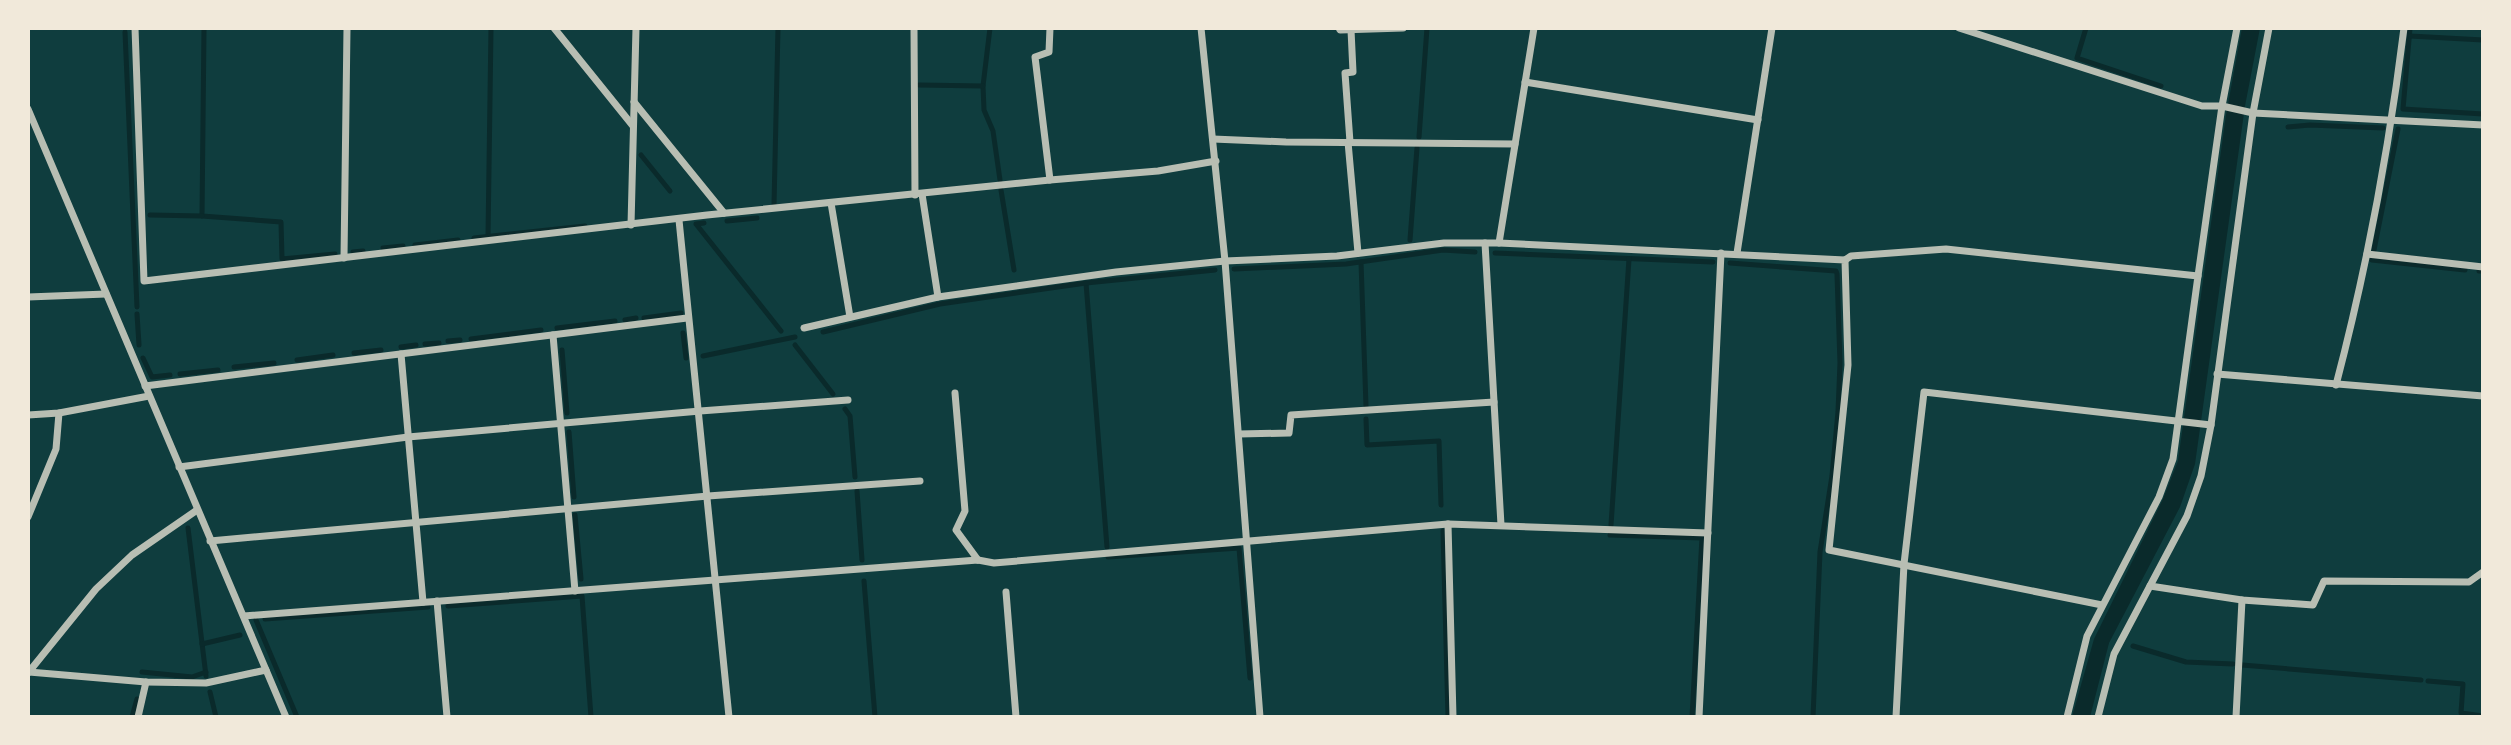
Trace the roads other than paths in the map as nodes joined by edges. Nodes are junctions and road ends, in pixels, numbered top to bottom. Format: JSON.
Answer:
{"nodes":[{"id":1,"x":135,"y":28,"type":"edge"},
{"id":2,"x":347,"y":28,"type":"edge"},
{"id":3,"x":554,"y":28,"type":"edge"},
{"id":4,"x":636,"y":28,"type":"edge"},
{"id":5,"x":914,"y":28,"type":"edge"},
{"id":6,"x":1050,"y":28,"type":"edge"},
{"id":7,"x":1201,"y":28,"type":"edge"},
{"id":8,"x":1339,"y":28,"type":"edge"},
{"id":9,"x":1403,"y":28,"type":"edge"},
{"id":10,"x":1534,"y":28,"type":"edge"},
{"id":11,"x":1772,"y":28,"type":"edge"},
{"id":12,"x":1959,"y":28,"type":"edge"},
{"id":13,"x":2237,"y":28,"type":"edge"},
{"id":14,"x":2269,"y":28,"type":"edge"},
{"id":15,"x":2404,"y":28,"type":"edge"},
{"id":16,"x":1351,"y":30,"type":"edge"},
{"id":17,"x":1525,"y":82,"type":"junction"},
{"id":18,"x":634,"y":102,"type":"junction"},
{"id":19,"x":2222,"y":106,"type":"junction"},
{"id":20,"x":28,"y":109,"type":"edge"},
{"id":21,"x":2253,"y":113,"type":"junction"},
{"id":22,"x":1758,"y":120,"type":"junction"},
{"id":23,"x":2393,"y":120,"type":"junction"},
{"id":24,"x":2483,"y":125,"type":"edge"},
{"id":25,"x":633,"y":126,"type":"junction"},
{"id":26,"x":1213,"y":139,"type":"junction"},
{"id":27,"x":1349,"y":142,"type":"junction"},
{"id":28,"x":1515,"y":144,"type":"junction"},
{"id":29,"x":1216,"y":161,"type":"junction"},
{"id":30,"x":1050,"y":180,"type":"junction"},
{"id":31,"x":919,"y":195,"type":"junction"},
{"id":32,"x":831,"y":203,"type":"junction"},
{"id":33,"x":724,"y":213,"type":"junction"},
{"id":34,"x":679,"y":219,"type":"junction"},
{"id":35,"x":631,"y":225,"type":"junction"},
{"id":36,"x":1485,"y":243,"type":"junction"},
{"id":37,"x":1499,"y":243,"type":"junction"},
{"id":38,"x":1358,"y":253,"type":"junction"},
{"id":39,"x":1721,"y":253,"type":"junction"},
{"id":40,"x":1737,"y":253,"type":"junction"},
{"id":41,"x":2367,"y":254,"type":"junction"},
{"id":42,"x":344,"y":258,"type":"junction"},
{"id":43,"x":1845,"y":260,"type":"junction"},
{"id":44,"x":1225,"y":261,"type":"junction"},
{"id":45,"x":2483,"y":267,"type":"edge"},
{"id":46,"x":2198,"y":276,"type":"junction"},
{"id":47,"x":106,"y":294,"type":"junction"},
{"id":48,"x":28,"y":297,"type":"edge"},
{"id":49,"x":938,"y":297,"type":"junction"},
{"id":50,"x":850,"y":317,"type":"junction"},
{"id":51,"x":687,"y":318,"type":"junction"},
{"id":52,"x":804,"y":328,"type":"dead end"},
{"id":53,"x":552,"y":335,"type":"junction"},
{"id":54,"x":401,"y":354,"type":"junction"},
{"id":55,"x":2217,"y":374,"type":"junction"},
{"id":56,"x":2336,"y":385,"type":"junction"},
{"id":57,"x":145,"y":386,"type":"junction"},
{"id":58,"x":956,"y":393,"type":"dead end"},
{"id":59,"x":2483,"y":396,"type":"edge"},
{"id":60,"x":149,"y":397,"type":"junction"},
{"id":61,"x":848,"y":400,"type":"dead end"},
{"id":62,"x":1494,"y":402,"type":"junction"},
{"id":63,"x":700,"y":411,"type":"junction"},
{"id":64,"x":59,"y":412,"type":"junction"},
{"id":65,"x":28,"y":415,"type":"edge"},
{"id":66,"x":2180,"y":421,"type":"junction"},
{"id":67,"x":560,"y":423,"type":"junction"},
{"id":68,"x":2208,"y":425,"type":"junction"},
{"id":69,"x":1238,"y":434,"type":"junction"},
{"id":70,"x":408,"y":437,"type":"junction"},
{"id":71,"x":179,"y":467,"type":"junction"},
{"id":72,"x":920,"y":481,"type":"dead end"},
{"id":73,"x":708,"y":496,"type":"junction"},
{"id":74,"x":568,"y":508,"type":"junction"},
{"id":75,"x":197,"y":510,"type":"junction"},
{"id":76,"x":28,"y":517,"type":"edge"},
{"id":77,"x":416,"y":521,"type":"junction"},
{"id":78,"x":1448,"y":524,"type":"junction"},
{"id":79,"x":1501,"y":525,"type":"junction"},
{"id":80,"x":1708,"y":533,"type":"junction"},
{"id":81,"x":1247,"y":540,"type":"junction"},
{"id":82,"x":210,"y":541,"type":"junction"},
{"id":83,"x":978,"y":560,"type":"junction"},
{"id":84,"x":1904,"y":564,"type":"junction"},
{"id":85,"x":2483,"y":572,"type":"edge"},
{"id":86,"x":716,"y":579,"type":"junction"},
{"id":87,"x":2150,"y":586,"type":"junction"},
{"id":88,"x":575,"y":591,"type":"junction"},
{"id":89,"x":1006,"y":592,"type":"dead end"},
{"id":90,"x":2242,"y":600,"type":"junction"},
{"id":91,"x":437,"y":601,"type":"junction"},
{"id":92,"x":423,"y":602,"type":"junction"},
{"id":93,"x":2102,"y":605,"type":"junction"},
{"id":94,"x":244,"y":616,"type":"junction"},
{"id":95,"x":266,"y":670,"type":"junction"},
{"id":96,"x":29,"y":672,"type":"edge"},
{"id":97,"x":146,"y":682,"type":"junction"},
{"id":98,"x":138,"y":717,"type":"edge"},
{"id":99,"x":286,"y":717,"type":"edge"},
{"id":100,"x":447,"y":717,"type":"edge"},
{"id":101,"x":729,"y":717,"type":"edge"},
{"id":102,"x":1016,"y":717,"type":"edge"},
{"id":103,"x":1260,"y":717,"type":"edge"},
{"id":104,"x":1453,"y":717,"type":"edge"},
{"id":105,"x":1699,"y":717,"type":"edge"},
{"id":106,"x":1896,"y":717,"type":"edge"},
{"id":107,"x":2067,"y":717,"type":"edge"},
{"id":108,"x":2098,"y":717,"type":"edge"},
{"id":109,"x":2236,"y":717,"type":"edge"}],
"edges":[{"from":1,"to":42,"type":"street"},
{"from":2,"to":42,"type":"street"},
{"from":3,"to":25,"type":"street"},
{"from":4,"to":18,"type":"street"},
{"from":5,"to":31,"type":"street"},
{"from":6,"to":30,"type":"street"},
{"from":7,"to":26,"type":"street"},
{"from":8,"to":16,"type":"street"},
{"from":9,"to":16,"type":"street"},
{"from":10,"to":17,"type":"street"},
{"from":11,"to":22,"type":"street"},
{"from":12,"to":19,"type":"street"},
{"from":13,"to":19,"type":"street"},
{"from":14,"to":21,"type":"street"},
{"from":15,"to":23,"type":"street"},
{"from":16,"to":27,"type":"street"},
{"from":17,"to":22,"type":"street"},
{"from":17,"to":28,"type":"street"},
{"from":18,"to":25,"type":"street"},
{"from":18,"to":33,"type":"street"},
{"from":19,"to":21,"type":"street"},
{"from":19,"to":46,"type":"street"},
{"from":20,"to":47,"type":"street"},
{"from":21,"to":23,"type":"street"},
{"from":21,"to":55,"type":"street"},
{"from":22,"to":40,"type":"street"},
{"from":23,"to":24,"type":"street"},
{"from":23,"to":41,"type":"street"},
{"from":25,"to":35,"type":"street"},
{"from":26,"to":27,"type":"street"},
{"from":26,"to":29,"type":"street"},
{"from":27,"to":28,"type":"street"},
{"from":27,"to":38,"type":"street"},
{"from":28,"to":37,"type":"street"},
{"from":29,"to":30,"type":"street"},
{"from":29,"to":44,"type":"street"},
{"from":30,"to":31,"type":"street"},
{"from":31,"to":32,"type":"street"},
{"from":31,"to":49,"type":"street"},
{"from":32,"to":33,"type":"street"},
{"from":32,"to":50,"type":"street"},
{"from":33,"to":34,"type":"street"},
{"from":34,"to":35,"type":"street"},
{"from":34,"to":51,"type":"street"},
{"from":35,"to":42,"type":"street"},
{"from":36,"to":37,"type":"street"},
{"from":36,"to":38,"type":"street"},
{"from":36,"to":62,"type":"street"},
{"from":37,"to":39,"type":"street"},
{"from":38,"to":44,"type":"street"},
{"from":39,"to":40,"type":"street"},
{"from":39,"to":80,"type":"street"},
{"from":40,"to":43,"type":"street"},
{"from":41,"to":45,"type":"street"},
{"from":41,"to":56,"type":"street"},
{"from":43,"to":46,"type":"street"},
{"from":43,"to":84,"type":"street"},
{"from":44,"to":49,"type":"street"},
{"from":44,"to":69,"type":"street"},
{"from":46,"to":66,"type":"street"},
{"from":47,"to":48,"type":"street"},
{"from":47,"to":57,"type":"street"},
{"from":49,"to":50,"type":"street"},
{"from":50,"to":52,"type":"street"},
{"from":51,"to":53,"type":"street"},
{"from":51,"to":63,"type":"street"},
{"from":53,"to":54,"type":"street"},
{"from":53,"to":67,"type":"street"},
{"from":54,"to":57,"type":"street"},
{"from":54,"to":70,"type":"street"},
{"from":55,"to":56,"type":"street"},
{"from":55,"to":68,"type":"street"},
{"from":56,"to":59,"type":"street"},
{"from":57,"to":60,"type":"street"},
{"from":58,"to":83,"type":"street"},
{"from":60,"to":64,"type":"street"},
{"from":60,"to":71,"type":"street"},
{"from":61,"to":63,"type":"street"},
{"from":62,"to":69,"type":"street"},
{"from":62,"to":79,"type":"street"},
{"from":63,"to":67,"type":"street"},
{"from":63,"to":73,"type":"street"},
{"from":64,"to":65,"type":"street"},
{"from":64,"to":76,"type":"street"},
{"from":66,"to":68,"type":"street"},
{"from":66,"to":84,"type":"street"},
{"from":66,"to":93,"type":"street"},
{"from":67,"to":70,"type":"street"},
{"from":67,"to":74,"type":"street"},
{"from":68,"to":87,"type":"street"},
{"from":69,"to":81,"type":"street"},
{"from":70,"to":71,"type":"street"},
{"from":70,"to":77,"type":"street"},
{"from":71,"to":75,"type":"street"},
{"from":72,"to":73,"type":"street"},
{"from":73,"to":74,"type":"street"},
{"from":73,"to":86,"type":"street"},
{"from":74,"to":77,"type":"street"},
{"from":74,"to":88,"type":"street"},
{"from":75,"to":82,"type":"street"},
{"from":75,"to":96,"type":"street"},
{"from":77,"to":82,"type":"street"},
{"from":77,"to":92,"type":"street"},
{"from":78,"to":79,"type":"street"},
{"from":78,"to":81,"type":"street"},
{"from":78,"to":104,"type":"street"},
{"from":79,"to":80,"type":"street"},
{"from":80,"to":105,"type":"street"},
{"from":81,"to":83,"type":"street"},
{"from":81,"to":103,"type":"street"},
{"from":82,"to":94,"type":"street"},
{"from":83,"to":86,"type":"street"},
{"from":84,"to":93,"type":"street"},
{"from":84,"to":106,"type":"street"},
{"from":85,"to":90,"type":"street"},
{"from":86,"to":88,"type":"street"},
{"from":86,"to":101,"type":"street"},
{"from":87,"to":90,"type":"street"},
{"from":87,"to":108,"type":"street"},
{"from":88,"to":91,"type":"street"},
{"from":89,"to":102,"type":"street"},
{"from":90,"to":109,"type":"street"},
{"from":91,"to":92,"type":"street"},
{"from":91,"to":100,"type":"street"},
{"from":92,"to":94,"type":"street"},
{"from":93,"to":107,"type":"street"},
{"from":94,"to":95,"type":"street"},
{"from":95,"to":97,"type":"street"},
{"from":95,"to":99,"type":"street"},
{"from":96,"to":97,"type":"street"},
{"from":97,"to":98,"type":"street"}]}
